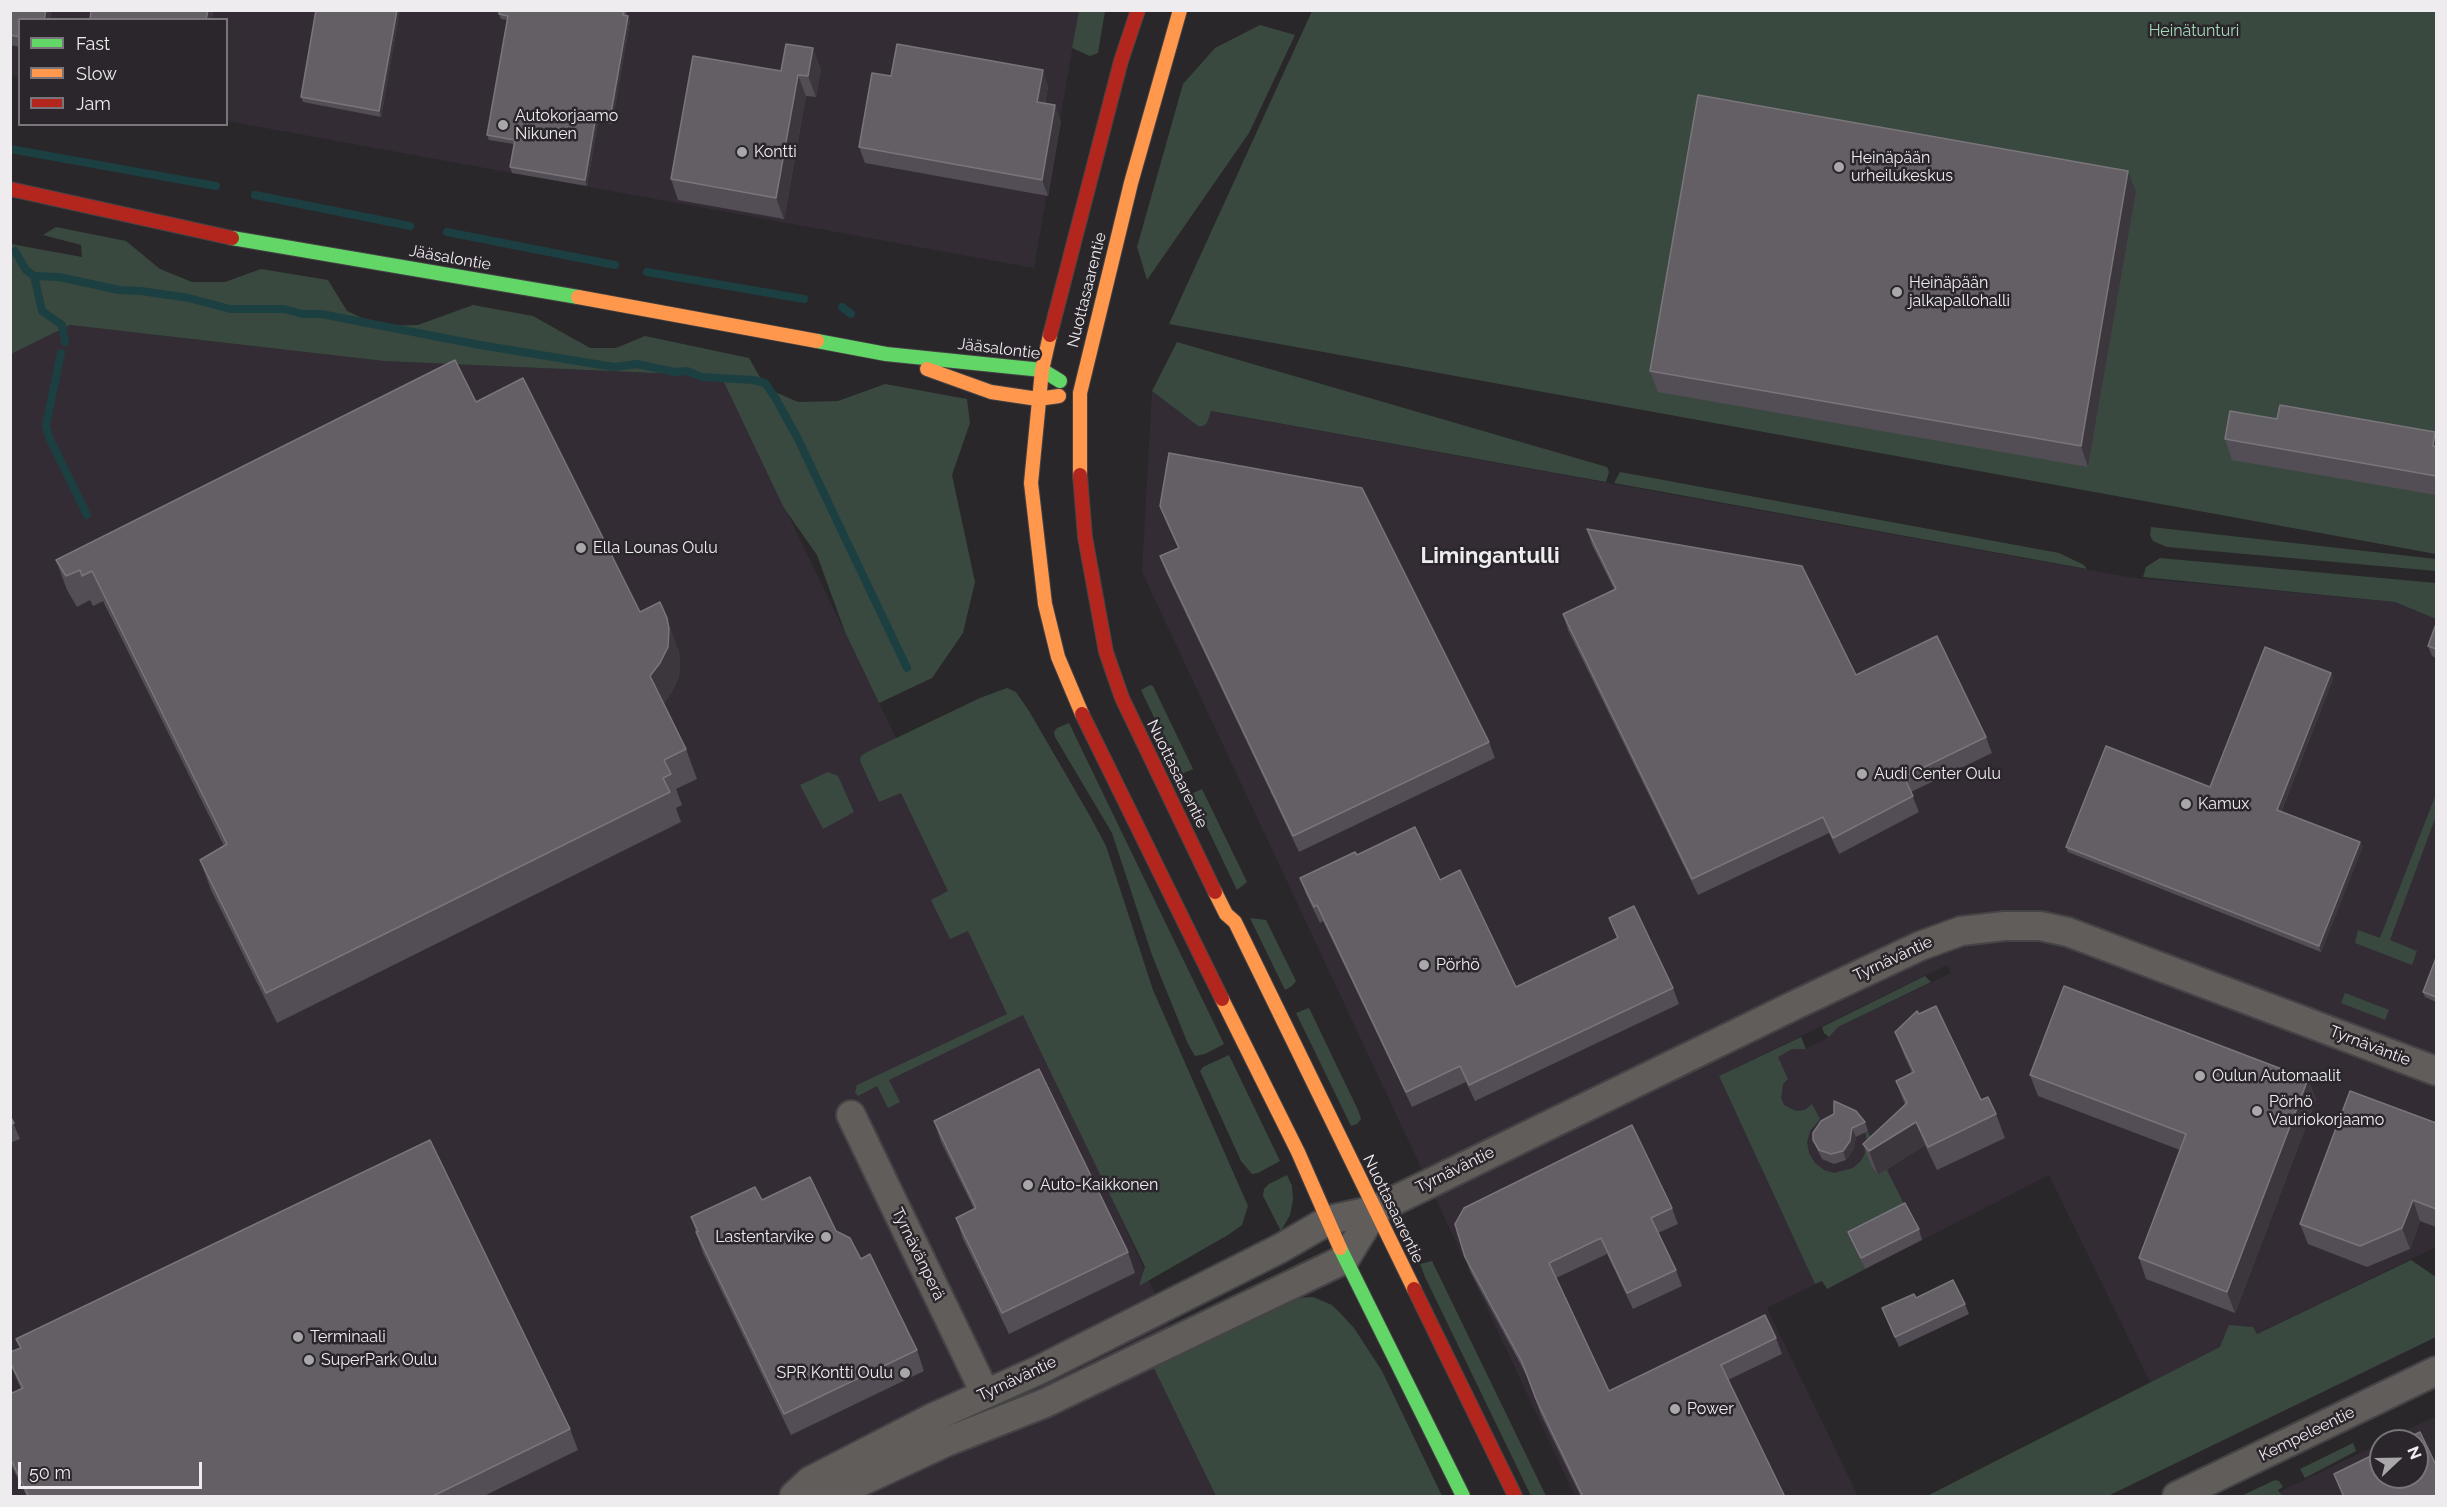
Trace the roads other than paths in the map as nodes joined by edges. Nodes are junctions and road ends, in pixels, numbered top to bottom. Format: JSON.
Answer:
{"nodes":[{"id":1,"x":1138,"y":10,"type":"edge"},
{"id":2,"x":1180,"y":10,"type":"edge"},
{"id":3,"x":10,"y":189,"type":"edge"},
{"id":4,"x":886,"y":354,"type":"junction"},
{"id":5,"x":1042,"y":369,"type":"junction"},
{"id":6,"x":1080,"y":393,"type":"junction"},
{"id":7,"x":1038,"y":399,"type":"junction"},
{"id":8,"x":2436,"y":1071,"type":"edge"},
{"id":9,"x":851,"y":1115,"type":"dead end"},
{"id":10,"x":1375,"y":1210,"type":"junction"},
{"id":11,"x":1329,"y":1220,"type":"junction"},
{"id":12,"x":1345,"y":1260,"type":"junction"},
{"id":13,"x":2436,"y":1371,"type":"edge"},
{"id":14,"x":986,"y":1393,"type":"junction"},
{"id":15,"x":794,"y":1497,"type":"edge"},
{"id":16,"x":830,"y":1497,"type":"edge"},
{"id":17,"x":1462,"y":1497,"type":"edge"},
{"id":18,"x":1515,"y":1497,"type":"edge"},
{"id":19,"x":2177,"y":1497,"type":"edge"}],
"edges":[{"from":1,"to":5,"type":"main road","name":"Nuottasaarentie"},
{"from":2,"to":6,"type":"main road","name":"Nuottasaarentie"},
{"from":3,"to":4,"type":"main road","name":"Jääsalontie"},
{"from":4,"to":5,"type":"main road","name":"Jääsalontie"},
{"from":4,"to":7,"type":"main road","name":"Jääsalontie"},
{"from":5,"to":6,"type":"main road","name":"Jääsalontie"},
{"from":5,"to":7,"type":"main road","name":"Nuottasaarentie"},
{"from":6,"to":7,"type":"main road","name":"Jääsalontie"},
{"from":6,"to":10,"type":"main road","name":"Nuottasaarentie"},
{"from":7,"to":11,"type":"main road","name":"Nuottasaarentie"},
{"from":8,"to":10,"type":"street","name":"Tyrnäväntie"},
{"from":9,"to":14,"type":"street","name":"Tyrnävänperä"},
{"from":10,"to":11,"type":"street","name":"Tyrnäväntie"},
{"from":10,"to":12,"type":"street"},
{"from":10,"to":18,"type":"main road","name":"Nuottasaarentie"},
{"from":11,"to":12,"type":"main road","name":"Nuottasaarentie"},
{"from":11,"to":14,"type":"street","name":"Tyrnäväntie"},
{"from":12,"to":16,"type":"street","name":"Tyrnäväntie"},
{"from":12,"to":17,"type":"main road","name":"Nuottasaarentie"},
{"from":13,"to":19,"type":"street","name":"Kempeleentie"},
{"from":14,"to":15,"type":"street","name":"Tyrnäväntie"}]}
